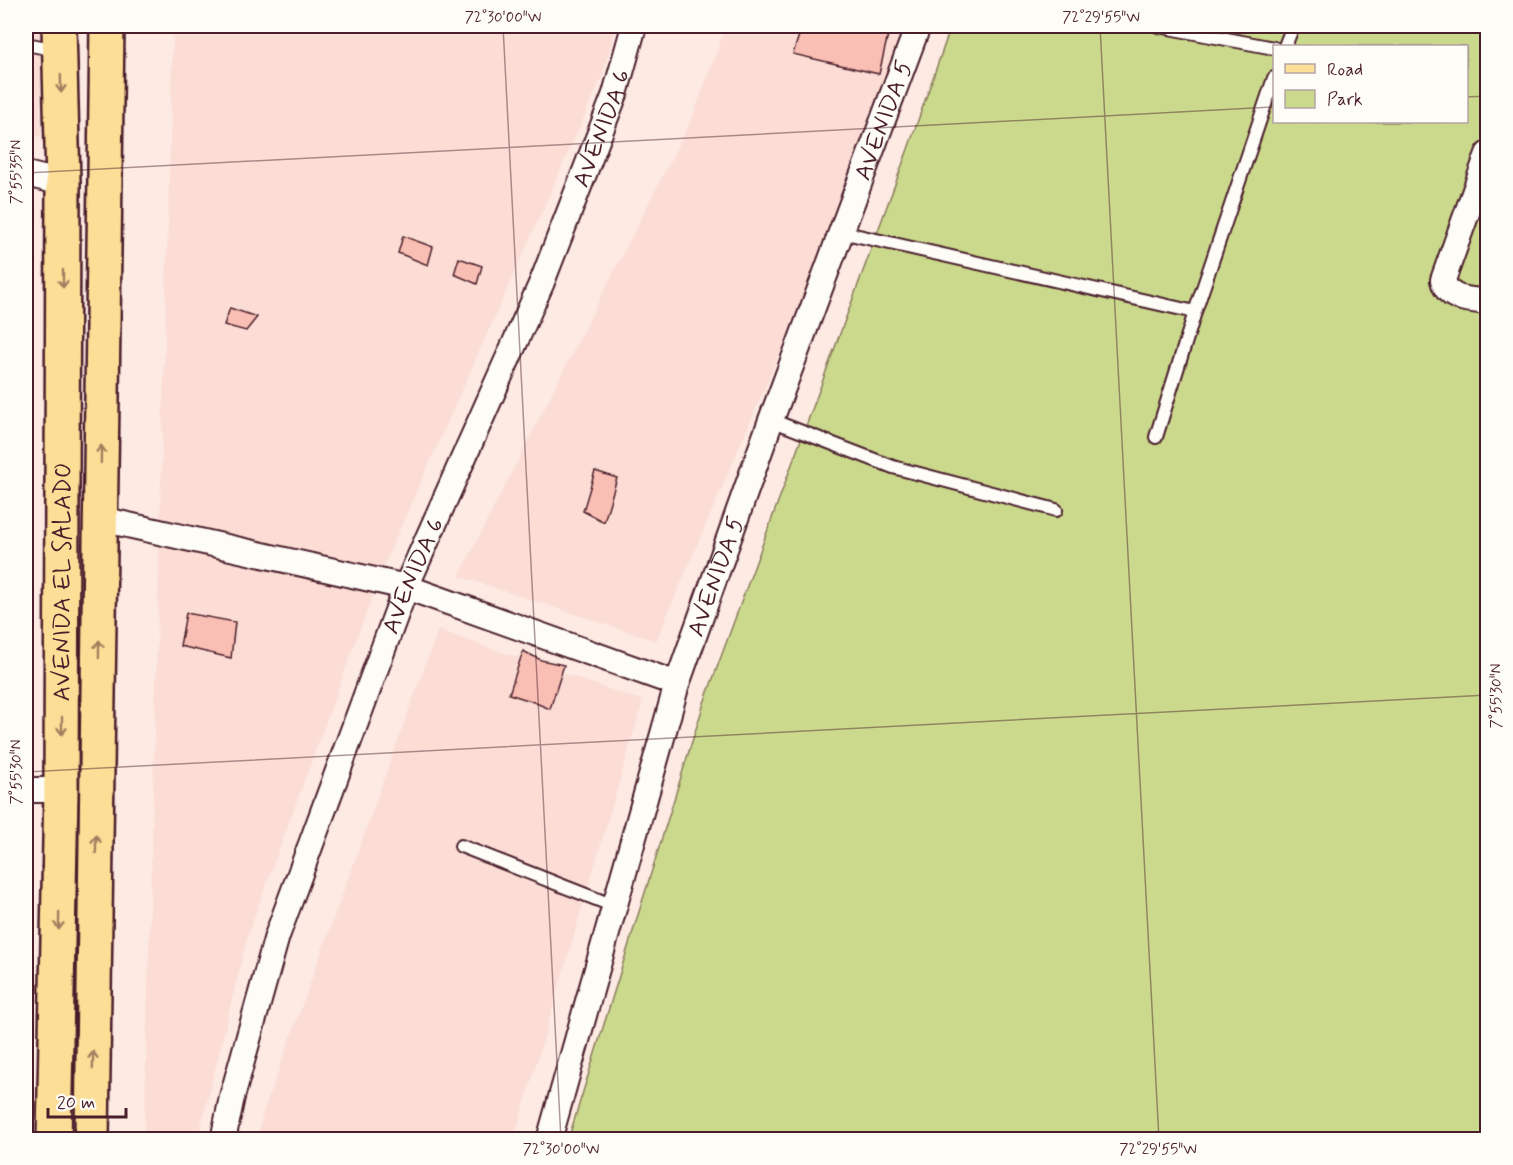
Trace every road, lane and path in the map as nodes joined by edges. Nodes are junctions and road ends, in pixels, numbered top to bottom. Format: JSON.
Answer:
{"nodes":[{"id":1,"x":107,"y":26,"type":"edge"},
{"id":2,"x":634,"y":26,"type":"edge"},
{"id":3,"x":918,"y":26,"type":"edge"},
{"id":4,"x":1158,"y":26,"type":"edge"},
{"id":5,"x":1293,"y":26,"type":"edge"},
{"id":6,"x":60,"y":38,"type":"edge"},
{"id":7,"x":26,"y":44,"type":"edge"},
{"id":8,"x":1285,"y":45,"type":"edge"},
{"id":9,"x":1273,"y":48,"type":"edge"},
{"id":10,"x":1273,"y":84,"type":"edge"},
{"id":11,"x":1486,"y":161,"type":"edge"},
{"id":12,"x":26,"y":174,"type":"edge"},
{"id":13,"x":63,"y":183,"type":"junction"},
{"id":14,"x":841,"y":232,"type":"junction"},
{"id":15,"x":1488,"y":302,"type":"edge"},
{"id":16,"x":1195,"y":312,"type":"junction"},
{"id":17,"x":771,"y":420,"type":"junction"},
{"id":18,"x":1156,"y":436,"type":"dead end"},
{"id":19,"x":1056,"y":510,"type":"dead end"},
{"id":20,"x":100,"y":519,"type":"junction"},
{"id":21,"x":406,"y":587,"type":"junction"},
{"id":22,"x":677,"y":684,"type":"junction"},
{"id":23,"x":26,"y":790,"type":"edge"},
{"id":24,"x":61,"y":790,"type":"junction"},
{"id":25,"x":461,"y":846,"type":"dead end"},
{"id":26,"x":614,"y":906,"type":"junction"},
{"id":27,"x":54,"y":1140,"type":"edge"},
{"id":28,"x":92,"y":1140,"type":"edge"},
{"id":29,"x":223,"y":1140,"type":"edge"},
{"id":30,"x":549,"y":1140,"type":"edge"}],
"edges":[{"from":20,"to":1,"type":"main road","name":"AVENIDA EL SALADO","one_way":true},
{"from":2,"to":21,"type":"street","name":"AVENIDA 6"},
{"from":3,"to":14,"type":"street","name":"AVENIDA 5"},
{"from":4,"to":9,"type":"lane"},
{"from":5,"to":8,"type":"lane"},
{"from":6,"to":7,"type":"lane"},
{"from":6,"to":13,"type":"main road","name":"AVENIDA EL SALADO","one_way":true},
{"from":10,"to":16,"type":"lane"},
{"from":11,"to":15,"type":"street"},
{"from":12,"to":13,"type":"street"},
{"from":13,"to":24,"type":"main road","name":"AVENIDA EL SALADO","one_way":true},
{"from":14,"to":16,"type":"lane"},
{"from":14,"to":17,"type":"street","name":"AVENIDA 5"},
{"from":16,"to":18,"type":"lane"},
{"from":17,"to":19,"type":"lane"},
{"from":17,"to":22,"type":"street","name":"AVENIDA 5"},
{"from":20,"to":21,"type":"street"},
{"from":28,"to":20,"type":"main road","name":"AVENIDA EL SALADO","one_way":true},
{"from":21,"to":22,"type":"street"},
{"from":21,"to":29,"type":"street","name":"AVENIDA 6"},
{"from":22,"to":26,"type":"street","name":"AVENIDA 5"},
{"from":23,"to":24,"type":"street"},
{"from":24,"to":27,"type":"main road","name":"AVENIDA EL SALADO","one_way":true},
{"from":25,"to":26,"type":"lane"},
{"from":26,"to":30,"type":"street","name":"AVENIDA 5"}]}
